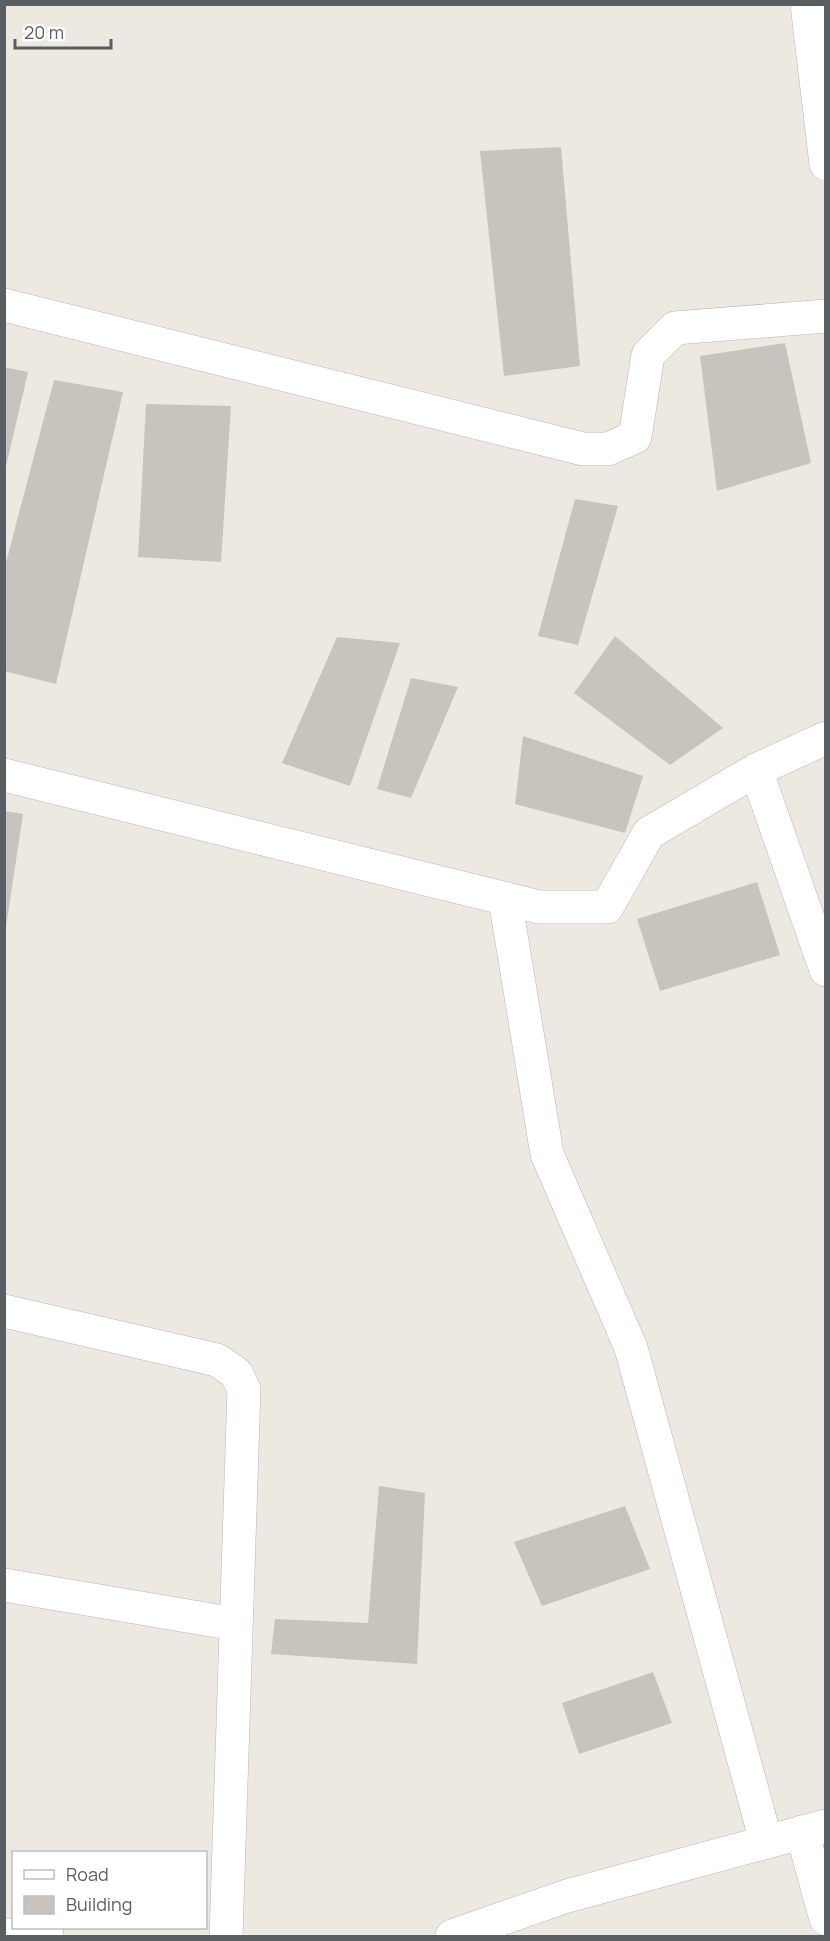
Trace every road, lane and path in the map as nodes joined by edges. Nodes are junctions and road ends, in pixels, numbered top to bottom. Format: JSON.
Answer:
{"nodes":[{"id":1,"x":807,"y":4,"type":"edge"},
{"id":2,"x":825,"y":164,"type":"edge"},
{"id":3,"x":4,"y":305,"type":"edge"},
{"id":4,"x":825,"y":316,"type":"edge"},
{"id":5,"x":825,"y":738,"type":"edge"},
{"id":6,"x":756,"y":770,"type":"junction"},
{"id":7,"x":4,"y":775,"type":"edge"},
{"id":8,"x":505,"y":899,"type":"junction"},
{"id":9,"x":825,"y":970,"type":"edge"},
{"id":10,"x":4,"y":1311,"type":"edge"},
{"id":11,"x":4,"y":1585,"type":"edge"},
{"id":12,"x":235,"y":1624,"type":"junction"},
{"id":13,"x":814,"y":1829,"type":"edge"},
{"id":14,"x":766,"y":1841,"type":"junction"},
{"id":15,"x":825,"y":1919,"type":"edge"},
{"id":16,"x":4,"y":1935,"type":"edge"},
{"id":17,"x":47,"y":1936,"type":"edge"},
{"id":18,"x":226,"y":1936,"type":"edge"},
{"id":19,"x":452,"y":1936,"type":"edge"}],
"edges":[{"from":1,"to":2,"type":"street"},
{"from":3,"to":4,"type":"street"},
{"from":5,"to":6,"type":"street"},
{"from":6,"to":8,"type":"street"},
{"from":6,"to":9,"type":"street"},
{"from":7,"to":8,"type":"street"},
{"from":8,"to":14,"type":"street"},
{"from":10,"to":12,"type":"street"},
{"from":11,"to":12,"type":"street"},
{"from":12,"to":18,"type":"street"},
{"from":13,"to":14,"type":"street"},
{"from":13,"to":15,"type":"street"},
{"from":14,"to":19,"type":"street"},
{"from":16,"to":17,"type":"street"}]}
